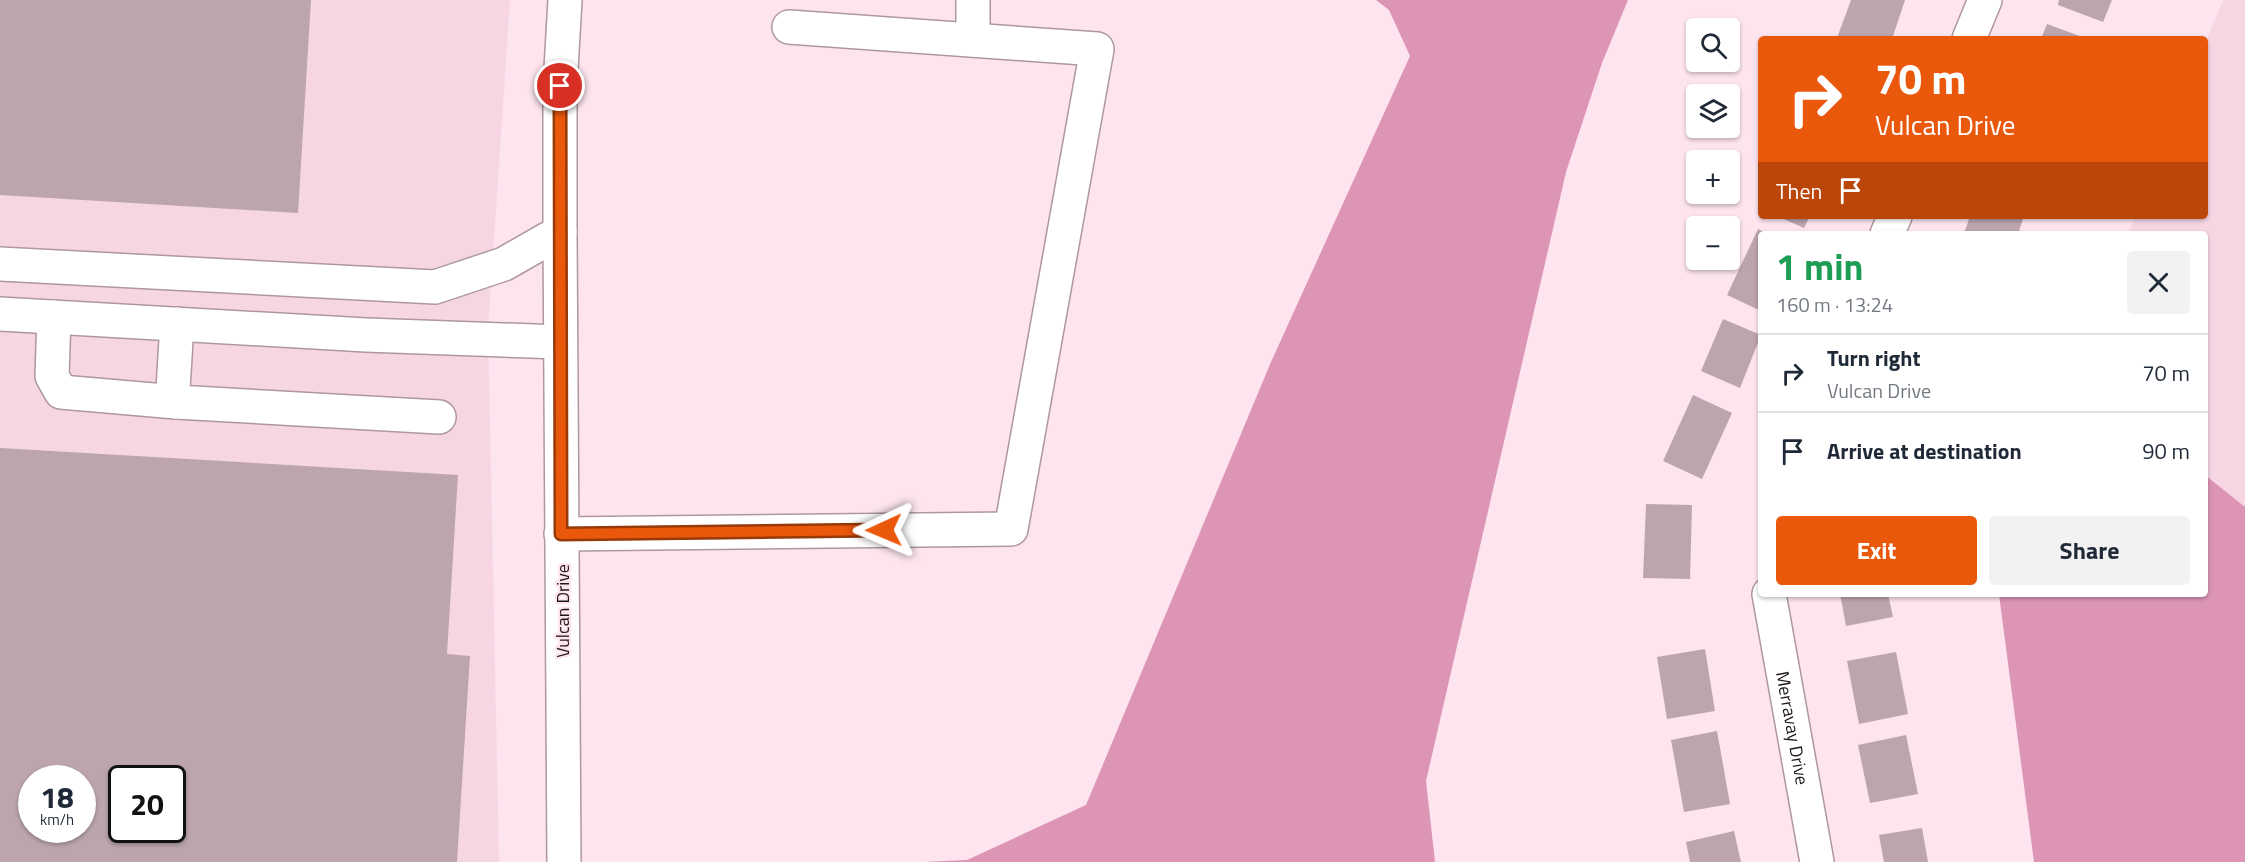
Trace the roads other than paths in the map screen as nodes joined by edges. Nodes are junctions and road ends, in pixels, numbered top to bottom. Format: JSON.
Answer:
{"nodes":[{"id":1,"x":565,"y":0,"type":"edge"},
{"id":2,"x":972,"y":0,"type":"edge"},
{"id":3,"x":1985,"y":0,"type":"edge"},
{"id":4,"x":789,"y":27,"type":"dead end"},
{"id":5,"x":1970,"y":36,"type":"edge"},
{"id":6,"x":973,"y":40,"type":"junction"},
{"id":7,"x":560,"y":232,"type":"junction"},
{"id":8,"x":0,"y":264,"type":"edge"},
{"id":9,"x":0,"y":314,"type":"edge"},
{"id":10,"x":54,"y":317,"type":"junction"},
{"id":11,"x":177,"y":324,"type":"junction"},
{"id":12,"x":560,"y":342,"type":"junction"},
{"id":13,"x":177,"y":402,"type":"junction"},
{"id":14,"x":439,"y":417,"type":"dead end"},
{"id":15,"x":561,"y":534,"type":"junction"},
{"id":16,"x":1770,"y":597,"type":"edge"},
{"id":17,"x":564,"y":862,"type":"edge"},
{"id":18,"x":1817,"y":862,"type":"edge"}],
"edges":[{"from":1,"to":7,"type":"street","name":"Vulcan Drive"},
{"from":2,"to":6,"type":"street"},
{"from":3,"to":5,"type":"street"},
{"from":4,"to":6,"type":"street"},
{"from":6,"to":15,"type":"street"},
{"from":7,"to":8,"type":"street"},
{"from":7,"to":12,"type":"street","name":"Vulcan Drive"},
{"from":9,"to":10,"type":"street"},
{"from":10,"to":11,"type":"street"},
{"from":10,"to":13,"type":"street"},
{"from":11,"to":12,"type":"street"},
{"from":11,"to":13,"type":"street"},
{"from":12,"to":15,"type":"street","name":"Vulcan Drive"},
{"from":13,"to":14,"type":"street"},
{"from":15,"to":17,"type":"street","name":"Vulcan Drive"},
{"from":16,"to":18,"type":"street","name":"Merravay Drive"}]}
